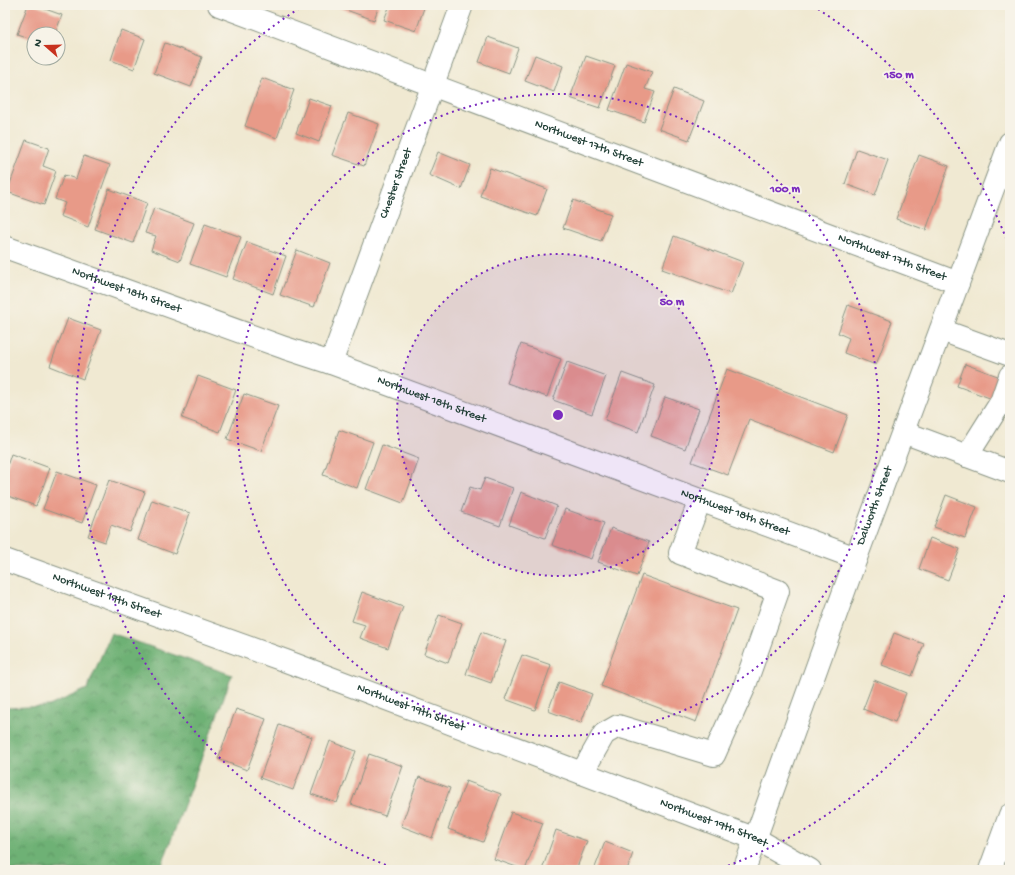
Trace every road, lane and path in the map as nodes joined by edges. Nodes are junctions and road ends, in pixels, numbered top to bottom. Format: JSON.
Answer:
{"nodes":[{"id":1,"x":219,"y":5,"type":"edge"},
{"id":2,"x":462,"y":5,"type":"edge"},
{"id":3,"x":432,"y":86,"type":"junction"},
{"id":4,"x":1010,"y":143,"type":"edge"},
{"id":5,"x":5,"y":247,"type":"edge"},
{"id":6,"x":958,"y":283,"type":"junction"},
{"id":7,"x":941,"y":330,"type":"junction"},
{"id":8,"x":1010,"y":355,"type":"edge"},
{"id":9,"x":330,"y":363,"type":"junction"},
{"id":10,"x":1010,"y":376,"type":"edge"},
{"id":11,"x":903,"y":432,"type":"junction"},
{"id":12,"x":967,"y":456,"type":"junction"},
{"id":13,"x":1010,"y":472,"type":"edge"},
{"id":14,"x":700,"y":500,"type":"junction"},
{"id":15,"x":856,"y":558,"type":"junction"},
{"id":16,"x":5,"y":560,"type":"edge"},
{"id":17,"x":582,"y":773,"type":"junction"},
{"id":18,"x":1010,"y":815,"type":"edge"},
{"id":19,"x":756,"y":839,"type":"junction"},
{"id":20,"x":744,"y":870,"type":"edge"},
{"id":21,"x":810,"y":870,"type":"edge"},
{"id":22,"x":990,"y":870,"type":"edge"}],
"edges":[{"from":1,"to":3,"type":"street","name":"Northwest 17th Street"},
{"from":2,"to":3,"type":"street","name":"Chester Street"},
{"from":3,"to":6,"type":"street","name":"Northwest 17th Street"},
{"from":3,"to":9,"type":"street","name":"Chester Street"},
{"from":4,"to":6,"type":"street","name":"Dalworth Street"},
{"from":5,"to":9,"type":"street","name":"Northwest 18th Street"},
{"from":6,"to":7,"type":"street","name":"Dalworth Street"},
{"from":7,"to":8,"type":"street"},
{"from":7,"to":11,"type":"street","name":"Dalworth Street"},
{"from":9,"to":14,"type":"street","name":"Northwest 18th Street"},
{"from":10,"to":12,"type":"street"},
{"from":11,"to":12,"type":"street"},
{"from":11,"to":15,"type":"street","name":"Dalworth Street"},
{"from":12,"to":13,"type":"street"},
{"from":14,"to":15,"type":"street","name":"Northwest 18th Street"},
{"from":14,"to":17,"type":"street"},
{"from":15,"to":19,"type":"street","name":"Dalworth Street"},
{"from":16,"to":17,"type":"street","name":"Northwest 19th Street"},
{"from":17,"to":19,"type":"street","name":"Northwest 19th Street"},
{"from":18,"to":22,"type":"street"},
{"from":19,"to":20,"type":"street","name":"Dalworth Street"},
{"from":19,"to":21,"type":"street","name":"Northwest 19th Street"}]}
